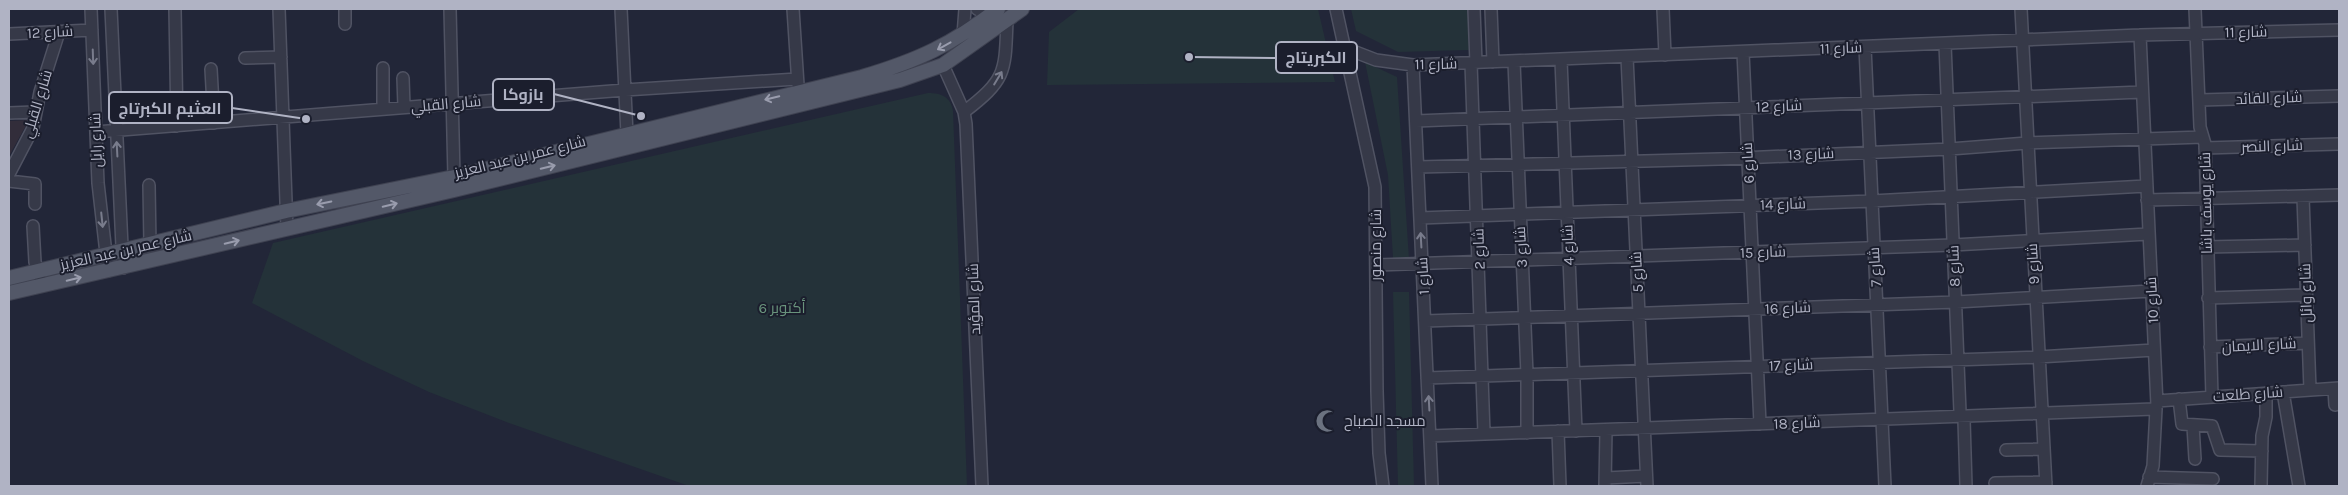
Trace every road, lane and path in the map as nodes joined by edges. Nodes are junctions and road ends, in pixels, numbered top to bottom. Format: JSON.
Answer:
{"nodes":[{"id":1,"x":91,"y":9,"type":"edge"},
{"id":2,"x":111,"y":9,"type":"edge"},
{"id":3,"x":175,"y":9,"type":"edge"},
{"id":4,"x":279,"y":9,"type":"edge"},
{"id":5,"x":345,"y":9,"type":"edge"},
{"id":6,"x":450,"y":9,"type":"edge"},
{"id":7,"x":621,"y":9,"type":"edge"},
{"id":8,"x":793,"y":9,"type":"edge"},
{"id":9,"x":965,"y":9,"type":"edge"},
{"id":10,"x":977,"y":9,"type":"edge"},
{"id":11,"x":1022,"y":9,"type":"edge"},
{"id":12,"x":1336,"y":9,"type":"edge"},
{"id":13,"x":1474,"y":9,"type":"edge"},
{"id":14,"x":1491,"y":9,"type":"edge"},
{"id":15,"x":1663,"y":9,"type":"edge"},
{"id":16,"x":2021,"y":9,"type":"edge"},
{"id":17,"x":2195,"y":9,"type":"edge"},
{"id":18,"x":994,"y":12,"type":"edge"},
{"id":19,"x":1007,"y":20,"type":"junction"},
{"id":20,"x":346,"y":24,"type":"dead end"},
{"id":21,"x":92,"y":30,"type":"junction"},
{"id":22,"x":2339,"y":30,"type":"edge"},
{"id":23,"x":59,"y":32,"type":"junction"},
{"id":24,"x":2196,"y":33,"type":"junction"},
{"id":25,"x":9,"y":34,"type":"edge"},
{"id":26,"x":962,"y":35,"type":"junction"},
{"id":27,"x":2140,"y":35,"type":"junction"},
{"id":28,"x":2022,"y":41,"type":"junction"},
{"id":29,"x":1945,"y":44,"type":"junction"},
{"id":30,"x":1865,"y":47,"type":"junction"},
{"id":31,"x":1345,"y":48,"type":"junction"},
{"id":32,"x":1742,"y":52,"type":"junction"},
{"id":33,"x":1665,"y":55,"type":"junction"},
{"id":34,"x":281,"y":57,"type":"junction"},
{"id":35,"x":1627,"y":57,"type":"junction"},
{"id":36,"x":245,"y":58,"type":"dead end"},
{"id":37,"x":1561,"y":60,"type":"junction"},
{"id":38,"x":1493,"y":62,"type":"junction"},
{"id":39,"x":1514,"y":62,"type":"junction"},
{"id":40,"x":1473,"y":63,"type":"junction"},
{"id":41,"x":942,"y":65,"type":"junction"},
{"id":42,"x":1413,"y":65,"type":"junction"},
{"id":43,"x":383,"y":68,"type":"dead end"},
{"id":44,"x":211,"y":69,"type":"dead end"},
{"id":45,"x":403,"y":78,"type":"dead end"},
{"id":46,"x":798,"y":85,"type":"junction"},
{"id":47,"x":625,"y":90,"type":"junction"},
{"id":48,"x":2142,"y":92,"type":"junction"},
{"id":49,"x":2025,"y":96,"type":"junction"},
{"id":50,"x":2339,"y":96,"type":"edge"},
{"id":51,"x":1948,"y":100,"type":"junction"},
{"id":52,"x":2200,"y":100,"type":"junction"},
{"id":53,"x":1868,"y":103,"type":"junction"},
{"id":54,"x":451,"y":104,"type":"junction"},
{"id":55,"x":404,"y":107,"type":"junction"},
{"id":56,"x":1745,"y":108,"type":"junction"},
{"id":57,"x":383,"y":109,"type":"junction"},
{"id":58,"x":35,"y":112,"type":"junction"},
{"id":59,"x":964,"y":112,"type":"junction"},
{"id":60,"x":1630,"y":112,"type":"junction"},
{"id":61,"x":9,"y":113,"type":"edge"},
{"id":62,"x":1564,"y":115,"type":"junction"},
{"id":63,"x":283,"y":117,"type":"junction"},
{"id":64,"x":1516,"y":117,"type":"junction"},
{"id":65,"x":1473,"y":119,"type":"junction"},
{"id":66,"x":1416,"y":121,"type":"junction"},
{"id":67,"x":214,"y":123,"type":"junction"},
{"id":68,"x":177,"y":126,"type":"junction"},
{"id":69,"x":116,"y":130,"type":"junction"},
{"id":70,"x":96,"y":132,"type":"junction"},
{"id":71,"x":627,"y":134,"type":"junction"},
{"id":72,"x":2144,"y":138,"type":"junction"},
{"id":73,"x":2204,"y":142,"type":"junction"},
{"id":74,"x":2027,"y":143,"type":"junction"},
{"id":75,"x":2339,"y":144,"type":"edge"},
{"id":76,"x":1950,"y":149,"type":"junction"},
{"id":77,"x":1870,"y":152,"type":"junction"},
{"id":78,"x":1748,"y":157,"type":"junction"},
{"id":79,"x":1632,"y":162,"type":"junction"},
{"id":80,"x":1565,"y":164,"type":"junction"},
{"id":81,"x":1475,"y":165,"type":"junction"},
{"id":82,"x":1518,"y":165,"type":"junction"},
{"id":83,"x":1418,"y":167,"type":"junction"},
{"id":84,"x":9,"y":174,"type":"edge"},
{"id":85,"x":454,"y":177,"type":"junction"},
{"id":86,"x":9,"y":182,"type":"edge"},
{"id":87,"x":149,"y":185,"type":"dead end"},
{"id":88,"x":2146,"y":186,"type":"junction"},
{"id":89,"x":2030,"y":192,"type":"junction"},
{"id":90,"x":2339,"y":195,"type":"edge"},
{"id":91,"x":1952,"y":196,"type":"junction"},
{"id":92,"x":2303,"y":197,"type":"junction"},
{"id":93,"x":2206,"y":198,"type":"junction"},
{"id":94,"x":2147,"y":200,"type":"junction"},
{"id":95,"x":1872,"y":201,"type":"junction"},
{"id":96,"x":35,"y":204,"type":"dead end"},
{"id":97,"x":1750,"y":205,"type":"junction"},
{"id":98,"x":1634,"y":210,"type":"junction"},
{"id":99,"x":286,"y":211,"type":"junction"},
{"id":100,"x":1567,"y":212,"type":"junction"},
{"id":101,"x":1519,"y":214,"type":"junction"},
{"id":102,"x":1478,"y":216,"type":"junction"},
{"id":103,"x":1420,"y":218,"type":"junction"},
{"id":104,"x":33,"y":226,"type":"dead end"},
{"id":105,"x":287,"y":229,"type":"junction"},
{"id":106,"x":2148,"y":234,"type":"junction"},
{"id":107,"x":2032,"y":240,"type":"junction"},
{"id":108,"x":150,"y":245,"type":"junction"},
{"id":109,"x":1953,"y":245,"type":"junction"},
{"id":110,"x":2305,"y":245,"type":"junction"},
{"id":111,"x":2206,"y":247,"type":"junction"},
{"id":112,"x":1874,"y":248,"type":"junction"},
{"id":113,"x":122,"y":252,"type":"junction"},
{"id":114,"x":1752,"y":252,"type":"junction"},
{"id":115,"x":105,"y":256,"type":"junction"},
{"id":116,"x":1636,"y":256,"type":"junction"},
{"id":117,"x":1569,"y":258,"type":"junction"},
{"id":118,"x":1522,"y":260,"type":"junction"},
{"id":119,"x":1479,"y":261,"type":"junction"},
{"id":120,"x":1422,"y":263,"type":"junction"},
{"id":121,"x":1377,"y":265,"type":"junction"},
{"id":122,"x":123,"y":268,"type":"junction"},
{"id":123,"x":34,"y":270,"type":"junction"},
{"id":124,"x":108,"y":271,"type":"junction"},
{"id":125,"x":9,"y":278,"type":"edge"},
{"id":126,"x":35,"y":288,"type":"junction"},
{"id":127,"x":2152,"y":291,"type":"junction"},
{"id":128,"x":9,"y":293,"type":"edge"},
{"id":129,"x":2306,"y":295,"type":"junction"},
{"id":130,"x":2035,"y":298,"type":"junction"},
{"id":131,"x":2208,"y":298,"type":"junction"},
{"id":132,"x":1956,"y":302,"type":"junction"},
{"id":133,"x":1877,"y":305,"type":"junction"},
{"id":134,"x":1755,"y":309,"type":"junction"},
{"id":135,"x":1639,"y":313,"type":"junction"},
{"id":136,"x":1571,"y":316,"type":"junction"},
{"id":137,"x":1524,"y":317,"type":"junction"},
{"id":138,"x":1481,"y":318,"type":"junction"},
{"id":139,"x":1425,"y":320,"type":"junction"},
{"id":140,"x":2308,"y":342,"type":"junction"},
{"id":141,"x":2210,"y":347,"type":"junction"},
{"id":142,"x":2154,"y":350,"type":"junction"},
{"id":143,"x":2038,"y":357,"type":"junction"},
{"id":144,"x":1958,"y":360,"type":"junction"},
{"id":145,"x":1879,"y":362,"type":"junction"},
{"id":146,"x":1758,"y":366,"type":"junction"},
{"id":147,"x":1642,"y":370,"type":"junction"},
{"id":148,"x":1573,"y":373,"type":"junction"},
{"id":149,"x":1527,"y":374,"type":"junction"},
{"id":150,"x":1482,"y":376,"type":"junction"},
{"id":151,"x":1428,"y":378,"type":"junction"},
{"id":152,"x":2337,"y":389,"type":"edge"},
{"id":153,"x":2310,"y":390,"type":"junction"},
{"id":154,"x":2283,"y":392,"type":"junction"},
{"id":155,"x":2266,"y":393,"type":"junction"},
{"id":156,"x":2212,"y":397,"type":"junction"},
{"id":157,"x":2179,"y":399,"type":"junction"},
{"id":158,"x":2156,"y":404,"type":"junction"},
{"id":159,"x":2335,"y":405,"type":"dead end"},
{"id":160,"x":2041,"y":414,"type":"junction"},
{"id":161,"x":1963,"y":416,"type":"junction"},
{"id":162,"x":1882,"y":419,"type":"junction"},
{"id":163,"x":1760,"y":424,"type":"junction"},
{"id":164,"x":2193,"y":426,"type":"junction"},
{"id":165,"x":1644,"y":428,"type":"junction"},
{"id":166,"x":1606,"y":430,"type":"junction"},
{"id":167,"x":1558,"y":431,"type":"junction"},
{"id":168,"x":1576,"y":431,"type":"junction"},
{"id":169,"x":1527,"y":433,"type":"junction"},
{"id":170,"x":1484,"y":434,"type":"junction"},
{"id":171,"x":1430,"y":436,"type":"junction"},
{"id":172,"x":2043,"y":449,"type":"junction"},
{"id":173,"x":2006,"y":450,"type":"dead end"},
{"id":174,"x":2262,"y":451,"type":"junction"},
{"id":175,"x":2195,"y":459,"type":"dead end"},
{"id":176,"x":2213,"y":479,"type":"dead end"},
{"id":177,"x":1646,"y":481,"type":"edge"},
{"id":178,"x":1606,"y":482,"type":"edge"},
{"id":179,"x":2148,"y":482,"type":"edge"},
{"id":180,"x":1995,"y":483,"type":"dead end"},
{"id":181,"x":2046,"y":484,"type":"edge"},
{"id":182,"x":982,"y":486,"type":"edge"},
{"id":183,"x":1383,"y":486,"type":"edge"},
{"id":184,"x":1432,"y":486,"type":"edge"},
{"id":185,"x":1560,"y":486,"type":"edge"},
{"id":186,"x":1885,"y":486,"type":"edge"},
{"id":187,"x":1966,"y":486,"type":"edge"},
{"id":188,"x":2261,"y":486,"type":"edge"},
{"id":189,"x":2299,"y":486,"type":"edge"}],
"edges":[{"from":1,"to":21,"type":"street","name":"شارع رايل"},
{"from":2,"to":69,"type":"street","name":"شارع رايل"},
{"from":3,"to":68,"type":"street"},
{"from":4,"to":34,"type":"street"},
{"from":5,"to":20,"type":"street"},
{"from":6,"to":54,"type":"street"},
{"from":7,"to":47,"type":"street"},
{"from":8,"to":46,"type":"street"},
{"from":9,"to":26,"type":"street"},
{"from":10,"to":18,"type":"street"},
{"from":11,"to":19,"type":"main road","name":"شارع عمر بن عبد العزيز"},
{"from":12,"to":31,"type":"street","name":"شارع منصور"},
{"from":13,"to":40,"type":"street","name":"شارع 2"},
{"from":14,"to":38,"type":"street"},
{"from":15,"to":33,"type":"street"},
{"from":16,"to":28,"type":"street","name":"شارع 9"},
{"from":17,"to":24,"type":"street","name":"شارع يوسف باشا"},
{"from":18,"to":26,"type":"main road","name":"شارع عمر بن عبد العزيز"},
{"from":19,"to":41,"type":"main road","name":"شارع عمر بن عبد العزيز"},
{"from":59,"to":19,"type":"street","one_way":true},
{"from":21,"to":23,"type":"street","name":"شارع 12"},
{"from":21,"to":70,"type":"street","name":"شارع رايل","one_way":true},
{"from":22,"to":24,"type":"street","name":"شارع 11"},
{"from":23,"to":25,"type":"street","name":"شارع 12"},
{"from":23,"to":58,"type":"street","name":"شارع القبلي"},
{"from":24,"to":27,"type":"street","name":"شارع 11"},
{"from":24,"to":52,"type":"street","name":"شارع يوسف باشا"},
{"from":26,"to":46,"type":"main road","name":"شارع عمر بن عبد العزيز","one_way":true},
{"from":27,"to":28,"type":"street","name":"شارع 11"},
{"from":27,"to":48,"type":"street","name":"شارع 10"},
{"from":28,"to":29,"type":"street","name":"شارع 11"},
{"from":28,"to":49,"type":"street","name":"شارع 9"},
{"from":29,"to":30,"type":"street","name":"شارع 11"},
{"from":29,"to":51,"type":"street","name":"شارع 8"},
{"from":30,"to":32,"type":"street","name":"شارع 11"},
{"from":30,"to":53,"type":"street","name":"شارع 7"},
{"from":31,"to":42,"type":"street","name":"شارع 11"},
{"from":31,"to":121,"type":"street","name":"شارع منصور"},
{"from":32,"to":33,"type":"street","name":"شارع 11"},
{"from":32,"to":56,"type":"street","name":"شارع 6"},
{"from":33,"to":35,"type":"street","name":"شارع 11"},
{"from":34,"to":36,"type":"street"},
{"from":34,"to":63,"type":"street"},
{"from":35,"to":37,"type":"street","name":"شارع 11"},
{"from":35,"to":60,"type":"street","name":"شارع 5"},
{"from":37,"to":39,"type":"street","name":"شارع 11"},
{"from":37,"to":62,"type":"street","name":"شارع 4"},
{"from":38,"to":39,"type":"street","name":"شارع 11"},
{"from":38,"to":40,"type":"street","name":"شارع 11"},
{"from":39,"to":64,"type":"street","name":"شارع 3"},
{"from":40,"to":42,"type":"street","name":"شارع 11"},
{"from":40,"to":65,"type":"street","name":"شارع 2"},
{"from":41,"to":59,"type":"street","name":"شارع المؤيد"},
{"from":105,"to":41,"type":"main road","name":"شارع عمر بن عبد العزيز","one_way":true},
{"from":42,"to":66,"type":"street","name":"شارع 1"},
{"from":43,"to":57,"type":"street"},
{"from":44,"to":67,"type":"street"},
{"from":45,"to":55,"type":"street"},
{"from":46,"to":47,"type":"street","name":"شارع القبلي"},
{"from":46,"to":71,"type":"main road","name":"شارع عمر بن عبد العزيز","one_way":true},
{"from":47,"to":54,"type":"street","name":"شارع القبلي"},
{"from":47,"to":71,"type":"street"},
{"from":48,"to":49,"type":"street","name":"شارع 12"},
{"from":48,"to":72,"type":"street","name":"شارع 10"},
{"from":49,"to":51,"type":"street","name":"شارع 12"},
{"from":49,"to":74,"type":"street","name":"شارع 9"},
{"from":50,"to":52,"type":"street","name":"شارع القائد"},
{"from":51,"to":53,"type":"street","name":"شارع 12"},
{"from":51,"to":76,"type":"street","name":"شارع 8"},
{"from":52,"to":73,"type":"street","name":"شارع يوسف باشا"},
{"from":53,"to":56,"type":"street","name":"شارع 12"},
{"from":53,"to":77,"type":"street","name":"شارع 7"},
{"from":54,"to":55,"type":"street","name":"شارع القبلي"},
{"from":54,"to":85,"type":"street"},
{"from":55,"to":57,"type":"street","name":"شارع القبلي"},
{"from":56,"to":60,"type":"street","name":"شارع 12"},
{"from":56,"to":78,"type":"street","name":"شارع 6"},
{"from":57,"to":63,"type":"street","name":"شارع القبلي"},
{"from":58,"to":61,"type":"street"},
{"from":58,"to":84,"type":"street","name":"شارع القبلي"},
{"from":59,"to":182,"type":"street","name":"شارع المؤيد"},
{"from":60,"to":62,"type":"street","name":"شارع 12"},
{"from":60,"to":79,"type":"street","name":"شارع 5"},
{"from":62,"to":64,"type":"street","name":"شارع 12"},
{"from":62,"to":80,"type":"street","name":"شارع 4"},
{"from":63,"to":67,"type":"street","name":"شارع القبلي"},
{"from":63,"to":99,"type":"street"},
{"from":64,"to":65,"type":"street","name":"شارع 12"},
{"from":64,"to":82,"type":"street","name":"شارع 3"},
{"from":65,"to":66,"type":"street","name":"شارع 12"},
{"from":65,"to":81,"type":"street","name":"شارع 2"},
{"from":66,"to":83,"type":"street","name":"شارع 1"},
{"from":67,"to":68,"type":"street","name":"شارع القبلي"},
{"from":68,"to":69,"type":"street","name":"شارع القبلي"},
{"from":69,"to":70,"type":"street","name":"شارع القبلي"},
{"from":113,"to":69,"type":"street","name":"شارع رايل","one_way":true},
{"from":70,"to":115,"type":"street","name":"شارع رايل","one_way":true},
{"from":71,"to":85,"type":"main road","name":"شارع عمر بن عبد العزيز"},
{"from":72,"to":73,"type":"street","name":"شارع 13"},
{"from":72,"to":74,"type":"street","name":"شارع 13"},
{"from":72,"to":88,"type":"street","name":"شارع 10"},
{"from":73,"to":75,"type":"street","name":"شارع النصر"},
{"from":73,"to":93,"type":"street","name":"شارع يوسف باشا"},
{"from":74,"to":76,"type":"street","name":"شارع 13"},
{"from":74,"to":89,"type":"street","name":"شارع 9"},
{"from":76,"to":77,"type":"street","name":"شارع 13"},
{"from":76,"to":91,"type":"street","name":"شارع 8"},
{"from":77,"to":78,"type":"street","name":"شارع 13"},
{"from":77,"to":95,"type":"street","name":"شارع 7"},
{"from":78,"to":79,"type":"street","name":"شارع 13"},
{"from":78,"to":97,"type":"street","name":"شارع 6"},
{"from":79,"to":80,"type":"street","name":"شارع 13"},
{"from":79,"to":98,"type":"street","name":"شارع 5"},
{"from":80,"to":82,"type":"street","name":"شارع 13"},
{"from":80,"to":100,"type":"street","name":"شارع 4"},
{"from":81,"to":82,"type":"street","name":"شارع 13"},
{"from":81,"to":83,"type":"street","name":"شارع 13"},
{"from":81,"to":102,"type":"street","name":"شارع 2"},
{"from":82,"to":101,"type":"street","name":"شارع 3"},
{"from":83,"to":103,"type":"street","name":"شارع 1"},
{"from":85,"to":99,"type":"main road","name":"شارع عمر بن عبد العزيز","one_way":true},
{"from":86,"to":96,"type":"street"},
{"from":87,"to":108,"type":"street"},
{"from":88,"to":89,"type":"street","name":"شارع 14"},
{"from":88,"to":94,"type":"street","name":"شارع 10"},
{"from":89,"to":91,"type":"street","name":"شارع 14"},
{"from":89,"to":107,"type":"street","name":"شارع 9"},
{"from":90,"to":92,"type":"street"},
{"from":91,"to":95,"type":"street","name":"شارع 14"},
{"from":91,"to":109,"type":"street","name":"شارع 8"},
{"from":92,"to":93,"type":"street"},
{"from":92,"to":110,"type":"street","name":"شارع وائل"},
{"from":93,"to":94,"type":"street"},
{"from":93,"to":111,"type":"street","name":"شارع يوسف باشا"},
{"from":94,"to":106,"type":"street","name":"شارع 10"},
{"from":95,"to":97,"type":"street","name":"شارع 14"},
{"from":95,"to":112,"type":"street","name":"شارع 7"},
{"from":97,"to":98,"type":"street","name":"شارع 14"},
{"from":97,"to":114,"type":"street","name":"شارع 6"},
{"from":98,"to":100,"type":"street","name":"شارع 14"},
{"from":98,"to":116,"type":"street","name":"شارع 5"},
{"from":99,"to":105,"type":"street"},
{"from":99,"to":108,"type":"main road","name":"شارع عمر بن عبد العزيز"},
{"from":100,"to":101,"type":"street","name":"شارع 14"},
{"from":100,"to":117,"type":"street","name":"شارع 4"},
{"from":101,"to":102,"type":"street","name":"شارع 14"},
{"from":101,"to":118,"type":"street","name":"شارع 3"},
{"from":102,"to":103,"type":"street","name":"شارع 14"},
{"from":102,"to":119,"type":"street","name":"شارع 2"},
{"from":120,"to":103,"type":"street","name":"شارع 1","one_way":true},
{"from":104,"to":123,"type":"street"},
{"from":122,"to":105,"type":"main road","name":"شارع عمر بن عبد العزيز","one_way":true},
{"from":106,"to":107,"type":"street","name":"شارع 15"},
{"from":106,"to":127,"type":"street","name":"شارع 10"},
{"from":107,"to":109,"type":"street","name":"شارع 15"},
{"from":107,"to":130,"type":"street","name":"شارع 9"},
{"from":108,"to":113,"type":"main road","name":"شارع عمر بن عبد العزيز"},
{"from":109,"to":112,"type":"street","name":"شارع 15"},
{"from":109,"to":132,"type":"street","name":"شارع 8"},
{"from":110,"to":111,"type":"street"},
{"from":110,"to":129,"type":"street","name":"شارع وائل"},
{"from":111,"to":131,"type":"street","name":"شارع يوسف باشا"},
{"from":112,"to":114,"type":"street","name":"شارع 15"},
{"from":112,"to":133,"type":"street","name":"شارع 7"},
{"from":113,"to":115,"type":"main road","name":"شارع عمر بن عبد العزيز"},
{"from":113,"to":122,"type":"street","name":"شارع رايل"},
{"from":114,"to":116,"type":"street","name":"شارع 15"},
{"from":114,"to":134,"type":"street","name":"شارع 6"},
{"from":115,"to":123,"type":"main road","name":"شارع عمر بن عبد العزيز"},
{"from":115,"to":124,"type":"street","name":"شارع رايل"},
{"from":116,"to":117,"type":"street","name":"شارع 15"},
{"from":116,"to":135,"type":"street","name":"شارع 5"},
{"from":117,"to":118,"type":"street","name":"شارع 15"},
{"from":117,"to":136,"type":"street","name":"شارع 4"},
{"from":118,"to":119,"type":"street","name":"شارع 15"},
{"from":118,"to":137,"type":"street","name":"شارع 3"},
{"from":119,"to":120,"type":"street","name":"شارع 15"},
{"from":119,"to":138,"type":"street","name":"شارع 2"},
{"from":120,"to":121,"type":"street","name":"شارع 15"},
{"from":120,"to":139,"type":"street","name":"شارع 1"},
{"from":121,"to":183,"type":"street","name":"شارع منصور"},
{"from":122,"to":124,"type":"main road","name":"شارع عمر بن عبد العزيز"},
{"from":123,"to":125,"type":"main road","name":"شارع عمر بن عبد العزيز"},
{"from":123,"to":126,"type":"street"},
{"from":126,"to":124,"type":"main road","name":"شارع عمر بن عبد العزيز","one_way":true},
{"from":126,"to":128,"type":"main road","name":"شارع عمر بن عبد العزيز"},
{"from":127,"to":130,"type":"street","name":"شارع 16"},
{"from":127,"to":142,"type":"street","name":"شارع 10"},
{"from":129,"to":131,"type":"street"},
{"from":129,"to":140,"type":"street","name":"شارع وائل"},
{"from":130,"to":132,"type":"street","name":"شارع 16"},
{"from":130,"to":143,"type":"street","name":"شارع 9"},
{"from":131,"to":141,"type":"street","name":"شارع يوسف باشا"},
{"from":132,"to":133,"type":"street","name":"شارع 16"},
{"from":132,"to":144,"type":"street","name":"شارع 8"},
{"from":133,"to":134,"type":"street","name":"شارع 16"},
{"from":133,"to":145,"type":"street","name":"شارع 7"},
{"from":134,"to":135,"type":"street","name":"شارع 16"},
{"from":134,"to":146,"type":"street","name":"شارع 6"},
{"from":135,"to":136,"type":"street","name":"شارع 16"},
{"from":135,"to":147,"type":"street","name":"شارع 5"},
{"from":136,"to":137,"type":"street","name":"شارع 16"},
{"from":136,"to":148,"type":"street","name":"شارع 4"},
{"from":137,"to":138,"type":"street","name":"شارع 16"},
{"from":137,"to":149,"type":"street","name":"شارع 3"},
{"from":138,"to":139,"type":"street","name":"شارع 16"},
{"from":138,"to":150,"type":"street","name":"شارع 2"},
{"from":139,"to":151,"type":"street","name":"شارع 1"},
{"from":140,"to":141,"type":"street","name":"شارع الايمان"},
{"from":140,"to":153,"type":"street","name":"شارع وائل"},
{"from":141,"to":156,"type":"street","name":"شارع يوسف باشا"},
{"from":142,"to":143,"type":"street","name":"شارع 17"},
{"from":142,"to":158,"type":"street","name":"شارع 10"},
{"from":143,"to":144,"type":"street","name":"شارع 17"},
{"from":143,"to":160,"type":"street","name":"شارع 9"},
{"from":144,"to":145,"type":"street","name":"شارع 17"},
{"from":144,"to":161,"type":"street","name":"شارع 8"},
{"from":145,"to":146,"type":"street","name":"شارع 17"},
{"from":145,"to":162,"type":"street","name":"شارع 7"},
{"from":146,"to":147,"type":"street","name":"شارع 17"},
{"from":146,"to":163,"type":"street","name":"شارع 6"},
{"from":147,"to":148,"type":"street","name":"شارع 17"},
{"from":147,"to":165,"type":"street","name":"شارع 5"},
{"from":148,"to":149,"type":"street","name":"شارع 17"},
{"from":148,"to":168,"type":"street","name":"شارع 4"},
{"from":149,"to":150,"type":"street","name":"شارع 17"},
{"from":149,"to":169,"type":"street","name":"شارع 3"},
{"from":150,"to":151,"type":"street","name":"شارع 17"},
{"from":150,"to":170,"type":"street","name":"شارع 2"},
{"from":171,"to":151,"type":"street","name":"شارع 1","one_way":true},
{"from":152,"to":153,"type":"street","name":"شارع طلعت"},
{"from":152,"to":159,"type":"street"},
{"from":153,"to":154,"type":"street","name":"شارع طلعت"},
{"from":154,"to":155,"type":"street","name":"شارع طلعت"},
{"from":154,"to":189,"type":"street"},
{"from":155,"to":156,"type":"street","name":"شارع طلعت"},
{"from":155,"to":174,"type":"street"},
{"from":156,"to":157,"type":"street","name":"شارع طلعت"},
{"from":157,"to":158,"type":"street","name":"شارع طلعت"},
{"from":157,"to":164,"type":"street"},
{"from":158,"to":160,"type":"street","name":"شارع 18"},
{"from":158,"to":179,"type":"street","name":"شارع 10"},
{"from":160,"to":161,"type":"street","name":"شارع 18"},
{"from":160,"to":172,"type":"street","name":"شارع 9"},
{"from":161,"to":162,"type":"street","name":"شارع 18"},
{"from":161,"to":187,"type":"street","name":"شارع 8"},
{"from":162,"to":163,"type":"street","name":"شارع 18"},
{"from":162,"to":186,"type":"street","name":"شارع 7"},
{"from":163,"to":165,"type":"street","name":"شارع 18"},
{"from":164,"to":174,"type":"street"},
{"from":164,"to":175,"type":"street"},
{"from":165,"to":166,"type":"street","name":"شارع 18"},
{"from":165,"to":177,"type":"street","name":"شارع 5"},
{"from":166,"to":168,"type":"street","name":"شارع 18"},
{"from":166,"to":178,"type":"street"},
{"from":167,"to":168,"type":"street","name":"شارع 18"},
{"from":167,"to":169,"type":"street","name":"شارع 18"},
{"from":167,"to":185,"type":"street"},
{"from":169,"to":170,"type":"street","name":"شارع 18"},
{"from":170,"to":171,"type":"street","name":"شارع 18"},
{"from":171,"to":184,"type":"street","name":"شارع 1"},
{"from":172,"to":173,"type":"street"},
{"from":172,"to":181,"type":"street","name":"شارع 9"},
{"from":174,"to":188,"type":"street"},
{"from":176,"to":179,"type":"street"},
{"from":177,"to":178,"type":"street"},
{"from":180,"to":181,"type":"street"}]}
